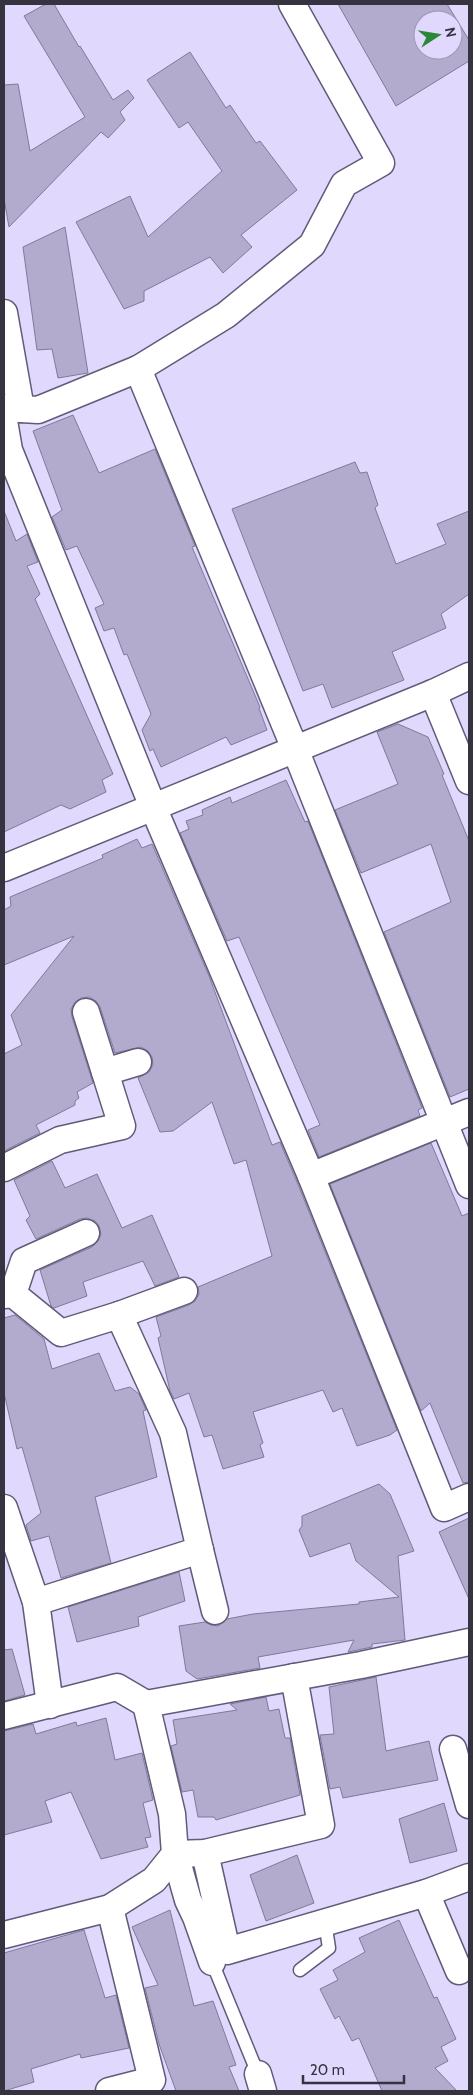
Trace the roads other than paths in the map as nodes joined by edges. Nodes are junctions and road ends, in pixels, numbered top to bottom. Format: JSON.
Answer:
{"nodes":[{"id":1,"x":292,"y":4,"type":"edge"},
{"id":2,"x":4,"y":313,"type":"edge"},
{"id":3,"x":138,"y":369,"type":"junction"},
{"id":4,"x":9,"y":413,"type":"edge"},
{"id":5,"x":469,"y":676,"type":"edge"},
{"id":6,"x":433,"y":693,"type":"junction"},
{"id":7,"x":295,"y":749,"type":"junction"},
{"id":8,"x":469,"y":781,"type":"edge"},
{"id":9,"x":153,"y":807,"type":"junction"},
{"id":10,"x":4,"y":868,"type":"edge"},
{"id":11,"x":86,"y":1012,"type":"dead end"},
{"id":12,"x":138,"y":1062,"type":"dead end"},
{"id":13,"x":105,"y":1072,"type":"junction"},
{"id":14,"x":469,"y":1112,"type":"edge"},
{"id":15,"x":443,"y":1122,"type":"junction"},
{"id":16,"x":4,"y":1168,"type":"edge"},
{"id":17,"x":311,"y":1176,"type":"junction"},
{"id":18,"x":469,"y":1185,"type":"edge"},
{"id":19,"x":86,"y":1233,"type":"dead end"},
{"id":20,"x":184,"y":1291,"type":"dead end"},
{"id":21,"x":8,"y":1295,"type":"edge"},
{"id":22,"x":119,"y":1315,"type":"junction"},
{"id":23,"x":469,"y":1497,"type":"edge"},
{"id":24,"x":4,"y":1508,"type":"edge"},
{"id":25,"x":200,"y":1550,"type":"junction"},
{"id":26,"x":36,"y":1602,"type":"junction"},
{"id":27,"x":214,"y":1611,"type":"dead end"},
{"id":28,"x":469,"y":1642,"type":"edge"},
{"id":29,"x":294,"y":1677,"type":"junction"},
{"id":30,"x":146,"y":1704,"type":"junction"},
{"id":31,"x":50,"y":1705,"type":"junction"},
{"id":32,"x":4,"y":1716,"type":"edge"},
{"id":33,"x":454,"y":1750,"type":"dead end"},
{"id":34,"x":469,"y":1805,"type":"edge"},
{"id":35,"x":205,"y":1853,"type":"junction"},
{"id":36,"x":175,"y":1854,"type":"junction"},
{"id":37,"x":469,"y":1877,"type":"edge"},
{"id":38,"x":426,"y":1893,"type":"junction"},
{"id":39,"x":110,"y":1908,"type":"junction"},
{"id":40,"x":325,"y":1922,"type":"junction"},
{"id":41,"x":4,"y":1935,"type":"edge"},
{"id":42,"x":212,"y":1962,"type":"joint"},
{"id":43,"x":300,"y":1970,"type":"dead end"},
{"id":44,"x":459,"y":1971,"type":"dead end"},
{"id":45,"x":261,"y":2083,"type":"edge"},
{"id":46,"x":109,"y":2091,"type":"edge"}],
"edges":[{"from":1,"to":3,"type":"street"},
{"from":2,"to":4,"type":"street"},
{"from":3,"to":4,"type":"street"},
{"from":3,"to":7,"type":"street"},
{"from":4,"to":9,"type":"street"},
{"from":5,"to":6,"type":"street"},
{"from":6,"to":7,"type":"street"},
{"from":6,"to":8,"type":"street"},
{"from":7,"to":9,"type":"street"},
{"from":7,"to":15,"type":"street"},
{"from":9,"to":10,"type":"street"},
{"from":9,"to":17,"type":"street"},
{"from":11,"to":13,"type":"street"},
{"from":12,"to":13,"type":"street"},
{"from":13,"to":16,"type":"street"},
{"from":14,"to":15,"type":"street"},
{"from":15,"to":17,"type":"street"},
{"from":15,"to":18,"type":"street"},
{"from":17,"to":23,"type":"street"},
{"from":19,"to":21,"type":"street"},
{"from":20,"to":22,"type":"street"},
{"from":21,"to":22,"type":"street"},
{"from":22,"to":25,"type":"street"},
{"from":24,"to":26,"type":"street"},
{"from":25,"to":26,"type":"street"},
{"from":25,"to":27,"type":"street"},
{"from":26,"to":31,"type":"street"},
{"from":28,"to":29,"type":"street"},
{"from":29,"to":30,"type":"street"},
{"from":29,"to":35,"type":"street"},
{"from":30,"to":31,"type":"street"},
{"from":30,"to":36,"type":"street"},
{"from":31,"to":32,"type":"street"},
{"from":33,"to":34,"type":"street"},
{"from":35,"to":36,"type":"street"},
{"from":35,"to":40,"type":"street"},
{"from":36,"to":39,"type":"street"},
{"from":36,"to":42,"type":"street"},
{"from":37,"to":38,"type":"street"},
{"from":38,"to":40,"type":"street"},
{"from":38,"to":44,"type":"street"},
{"from":39,"to":41,"type":"street"},
{"from":39,"to":46,"type":"street"},
{"from":40,"to":43,"type":"lane"},
{"from":42,"to":45,"type":"lane"}]}
